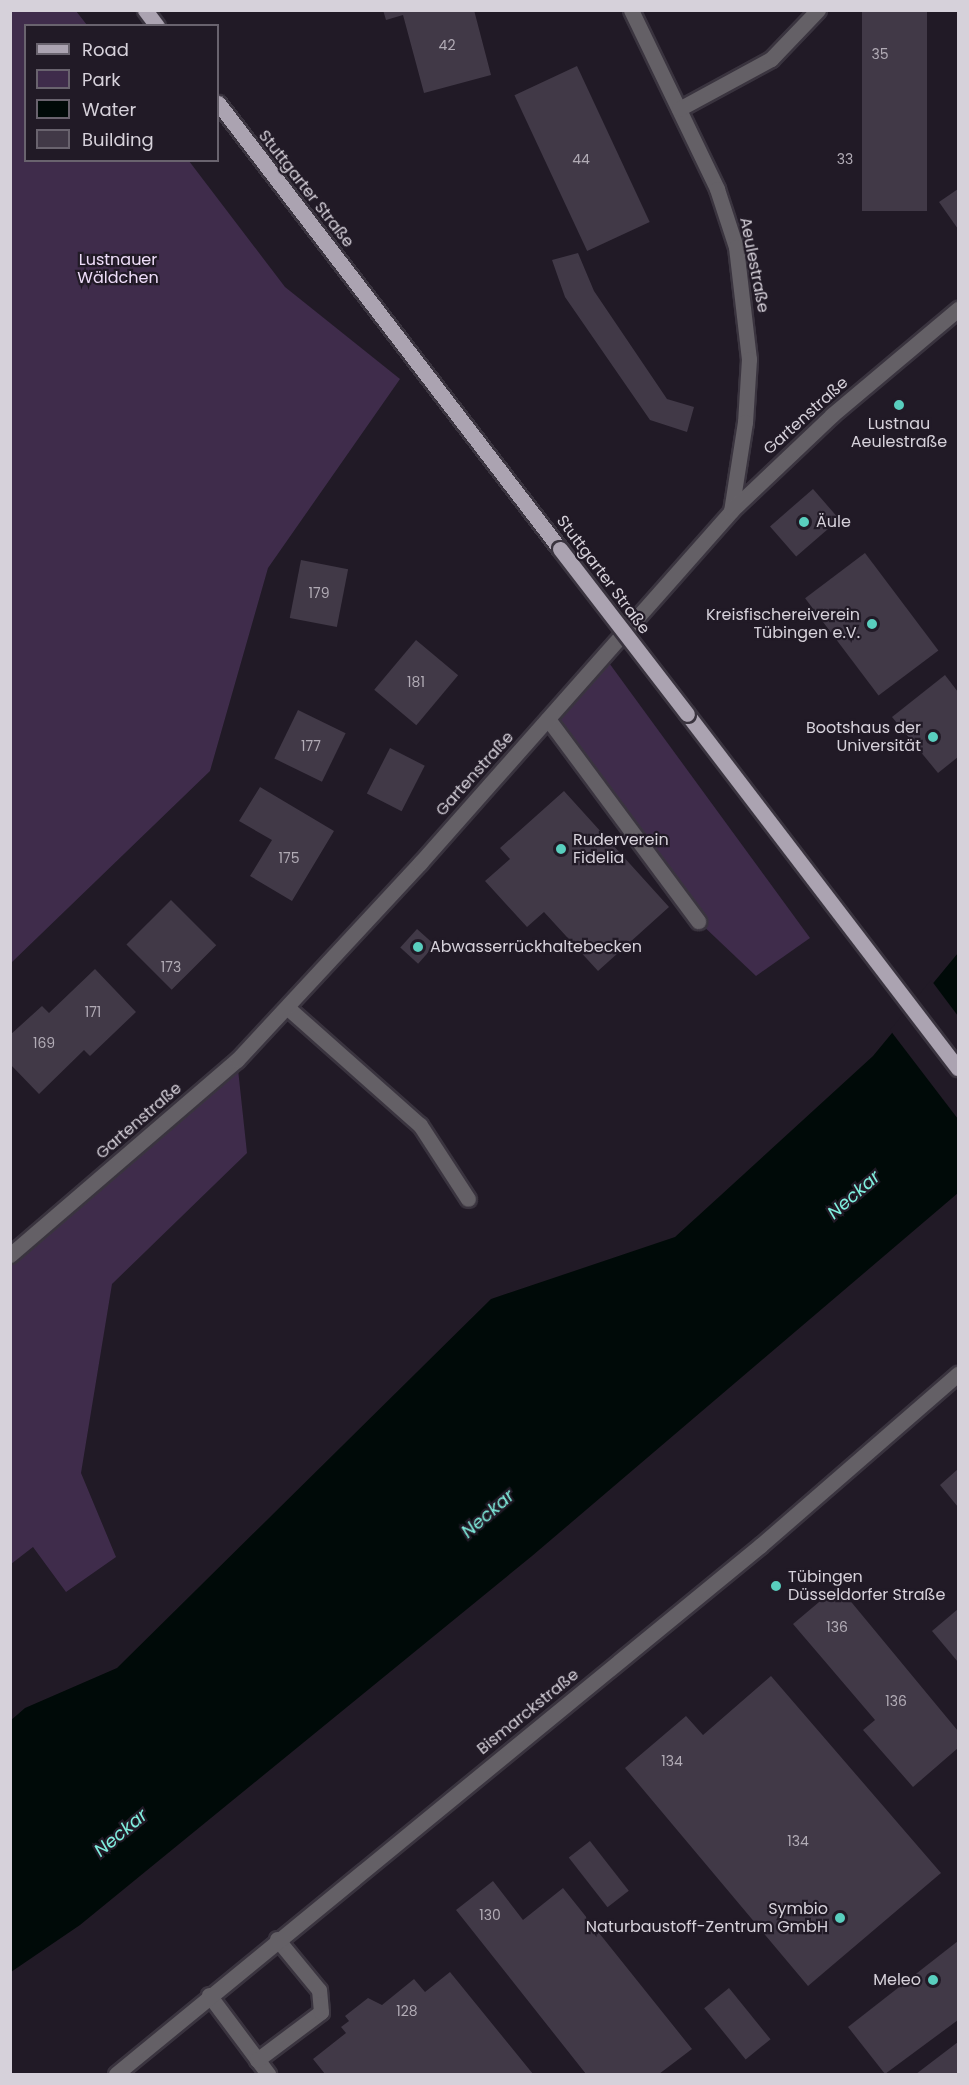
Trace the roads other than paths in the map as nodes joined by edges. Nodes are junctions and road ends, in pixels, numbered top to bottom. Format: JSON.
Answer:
{"nodes":[{"id":1,"x":145,"y":10,"type":"edge"},
{"id":2,"x":631,"y":10,"type":"edge"},
{"id":3,"x":818,"y":10,"type":"edge"},
{"id":4,"x":156,"y":24,"type":"edge"},
{"id":5,"x":219,"y":105,"type":"edge"},
{"id":6,"x":679,"y":109,"type":"junction"},
{"id":7,"x":958,"y":309,"type":"edge"},
{"id":8,"x":731,"y":511,"type":"junction"},
{"id":9,"x":548,"y":719,"type":"junction"},
{"id":10,"x":698,"y":921,"type":"dead end"},
{"id":11,"x":288,"y":1008,"type":"junction"},
{"id":12,"x":958,"y":1068,"type":"edge"},
{"id":13,"x":468,"y":1199,"type":"dead end"},
{"id":14,"x":10,"y":1255,"type":"edge"},
{"id":15,"x":958,"y":1374,"type":"edge"},
{"id":16,"x":277,"y":1939,"type":"junction"},
{"id":17,"x":209,"y":1995,"type":"junction"},
{"id":18,"x":257,"y":2060,"type":"junction"},
{"id":19,"x":116,"y":2074,"type":"edge"},
{"id":20,"x":268,"y":2074,"type":"edge"}],
"edges":[{"from":1,"to":4,"type":"main road"},
{"from":2,"to":6,"type":"street","name":"Aeulestraße"},
{"from":3,"to":6,"type":"street"},
{"from":5,"to":12,"type":"main road","name":"Stuttgarter Straße","bridge":true},
{"from":6,"to":8,"type":"street","name":"Aeulestraße"},
{"from":7,"to":8,"type":"street","name":"Gartenstraße"},
{"from":8,"to":9,"type":"street","name":"Gartenstraße"},
{"from":9,"to":10,"type":"street"},
{"from":9,"to":11,"type":"street","name":"Gartenstraße"},
{"from":11,"to":13,"type":"street"},
{"from":11,"to":14,"type":"street","name":"Gartenstraße"},
{"from":15,"to":16,"type":"street","name":"Bismarckstraße"},
{"from":16,"to":17,"type":"street","name":"Bismarckstraße"},
{"from":16,"to":18,"type":"street"},
{"from":17,"to":18,"type":"street"},
{"from":17,"to":19,"type":"street","name":"Bismarckstraße"},
{"from":18,"to":20,"type":"street"}]}
